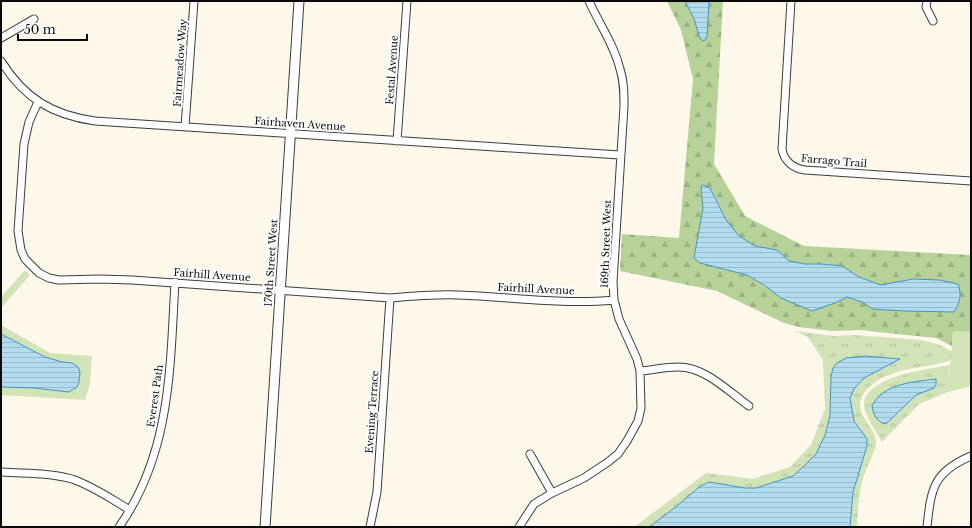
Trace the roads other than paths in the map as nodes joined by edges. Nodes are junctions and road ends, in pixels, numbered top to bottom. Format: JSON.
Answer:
{"nodes":[{"id":1,"x":194,"y":1,"type":"edge"},
{"id":2,"x":299,"y":1,"type":"edge"},
{"id":3,"x":406,"y":1,"type":"edge"},
{"id":4,"x":589,"y":1,"type":"edge"},
{"id":5,"x":791,"y":1,"type":"edge"},
{"id":6,"x":927,"y":1,"type":"edge"},
{"id":7,"x":34,"y":19,"type":"dead end"},
{"id":8,"x":933,"y":21,"type":"dead end"},
{"id":9,"x":1,"y":38,"type":"edge"},
{"id":10,"x":1,"y":61,"type":"edge"},
{"id":11,"x":38,"y":102,"type":"junction"},
{"id":12,"x":185,"y":127,"type":"junction"},
{"id":13,"x":290,"y":134,"type":"junction"},
{"id":14,"x":397,"y":141,"type":"junction"},
{"id":15,"x":620,"y":155,"type":"junction"},
{"id":16,"x":971,"y":181,"type":"edge"},
{"id":17,"x":175,"y":282,"type":"junction"},
{"id":18,"x":280,"y":290,"type":"junction"},
{"id":19,"x":390,"y":298,"type":"junction"},
{"id":20,"x":614,"y":300,"type":"junction"},
{"id":21,"x":640,"y":371,"type":"junction"},
{"id":22,"x":749,"y":406,"type":"dead end"},
{"id":23,"x":530,"y":454,"type":"dead end"},
{"id":24,"x":971,"y":456,"type":"edge"},
{"id":25,"x":1,"y":472,"type":"edge"},
{"id":26,"x":552,"y":493,"type":"junction"},
{"id":27,"x":130,"y":510,"type":"junction"},
{"id":28,"x":119,"y":527,"type":"edge"},
{"id":29,"x":265,"y":527,"type":"edge"},
{"id":30,"x":370,"y":527,"type":"edge"},
{"id":31,"x":519,"y":527,"type":"edge"},
{"id":32,"x":926,"y":527,"type":"edge"}],
"edges":[{"from":1,"to":12,"type":"street","name":"Fairmeadow Way"},
{"from":2,"to":13,"type":"street","name":"170th Street West"},
{"from":3,"to":14,"type":"street","name":"Festal Avenue"},
{"from":4,"to":15,"type":"street","name":"169th Street West"},
{"from":5,"to":16,"type":"street","name":"Farrago Trail"},
{"from":6,"to":8,"type":"street"},
{"from":7,"to":9,"type":"street"},
{"from":10,"to":11,"type":"street","name":"Fairhaven Avenue"},
{"from":11,"to":12,"type":"street","name":"Fairhaven Avenue"},
{"from":11,"to":17,"type":"street","name":"Fairhill Avenue"},
{"from":12,"to":13,"type":"street","name":"Fairhaven Avenue"},
{"from":13,"to":14,"type":"street","name":"Fairhaven Avenue"},
{"from":13,"to":18,"type":"street","name":"170th Street West"},
{"from":14,"to":15,"type":"street","name":"Fairhaven Avenue"},
{"from":15,"to":20,"type":"street","name":"169th Street West"},
{"from":17,"to":18,"type":"street","name":"Fairhill Avenue"},
{"from":17,"to":27,"type":"street","name":"Everest Path"},
{"from":18,"to":19,"type":"street","name":"Fairhill Avenue"},
{"from":18,"to":29,"type":"street","name":"170th Street West"},
{"from":19,"to":20,"type":"street","name":"Fairhill Avenue"},
{"from":19,"to":30,"type":"street","name":"Evening Terrace"},
{"from":20,"to":21,"type":"street","name":"169th Street West"},
{"from":21,"to":22,"type":"street"},
{"from":21,"to":26,"type":"street","name":"169th Street West"},
{"from":23,"to":26,"type":"street"},
{"from":24,"to":32,"type":"street"},
{"from":25,"to":27,"type":"street"},
{"from":26,"to":31,"type":"street","name":"169th Street West"},
{"from":27,"to":28,"type":"street","name":"Everest Path"}]}
